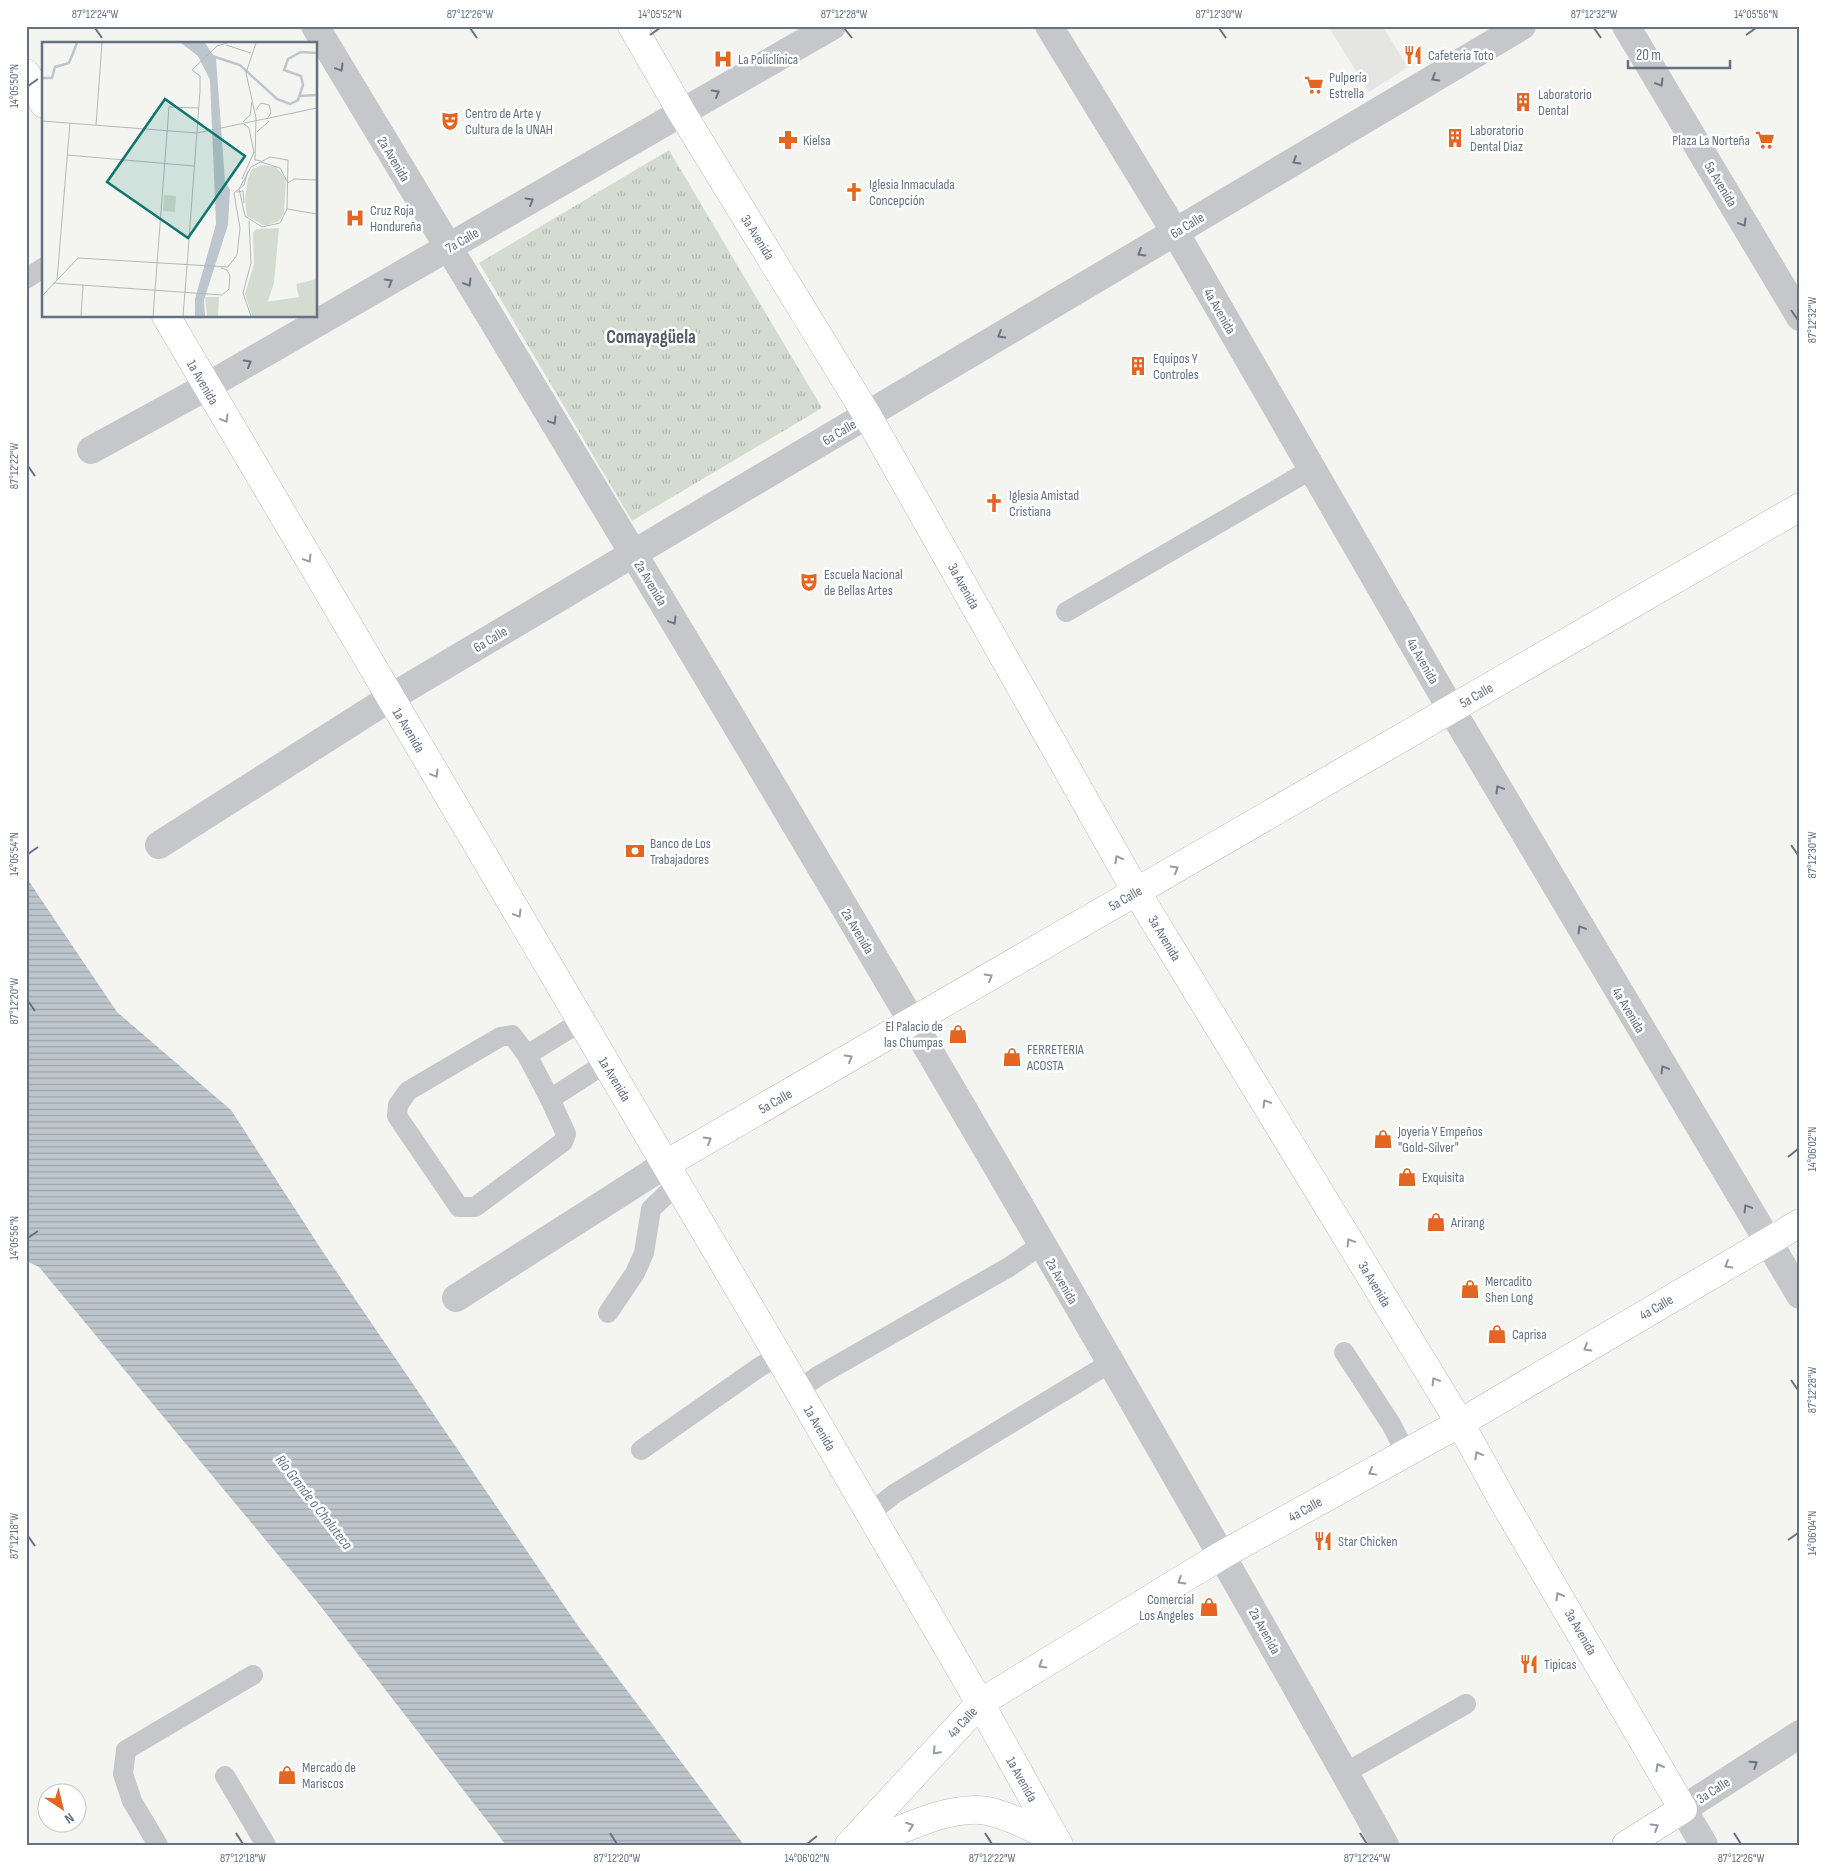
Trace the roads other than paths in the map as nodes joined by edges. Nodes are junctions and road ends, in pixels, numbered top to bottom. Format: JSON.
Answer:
{"nodes":[{"id":1,"x":315,"y":26,"type":"edge"},
{"id":2,"x":632,"y":26,"type":"edge"},
{"id":3,"x":832,"y":26,"type":"edge"},
{"id":4,"x":1049,"y":26,"type":"edge"},
{"id":5,"x":1522,"y":26,"type":"edge"},
{"id":6,"x":1626,"y":26,"type":"edge"},
{"id":7,"x":26,"y":73,"type":"edge"},
{"id":8,"x":42,"y":101,"type":"edge"},
{"id":9,"x":682,"y":113,"type":"junction"},
{"id":10,"x":1175,"y":232,"type":"junction"},
{"id":11,"x":448,"y":248,"type":"junction"},
{"id":12,"x":42,"y":268,"type":"edge"},
{"id":13,"x":26,"y":279,"type":"edge"},
{"id":14,"x":1800,"y":317,"type":"edge"},
{"id":15,"x":167,"y":318,"type":"edge"},
{"id":16,"x":206,"y":387,"type":"junction"},
{"id":17,"x":867,"y":415,"type":"junction"},
{"id":18,"x":91,"y":450,"type":"dead end"},
{"id":19,"x":1312,"y":469,"type":"junction"},
{"id":20,"x":1800,"y":506,"type":"edge"},
{"id":21,"x":633,"y":554,"type":"junction"},
{"id":22,"x":1066,"y":612,"type":"dead end"},
{"id":23,"x":390,"y":698,"type":"junction"},
{"id":24,"x":1451,"y":709,"type":"junction"},
{"id":25,"x":159,"y":845,"type":"dead end"},
{"id":26,"x":1136,"y":891,"type":"junction"},
{"id":27,"x":582,"y":1021,"type":"junction"},
{"id":28,"x":912,"y":1022,"type":"junction"},
{"id":29,"x":527,"y":1055,"type":"junction"},
{"id":30,"x":606,"y":1063,"type":"junction"},
{"id":31,"x":550,"y":1099,"type":"junction"},
{"id":32,"x":672,"y":1174,"type":"junction"},
{"id":33,"x":1800,"y":1223,"type":"edge"},
{"id":34,"x":1767,"y":1242,"type":"junction"},
{"id":35,"x":1041,"y":1245,"type":"junction"},
{"id":36,"x":1800,"y":1295,"type":"edge"},
{"id":37,"x":456,"y":1298,"type":"dead end"},
{"id":38,"x":608,"y":1313,"type":"dead end"},
{"id":39,"x":1344,"y":1352,"type":"dead end"},
{"id":40,"x":779,"y":1357,"type":"junction"},
{"id":41,"x":1110,"y":1363,"type":"junction"},
{"id":42,"x":798,"y":1390,"type":"junction"},
{"id":43,"x":1460,"y":1423,"type":"junction"},
{"id":44,"x":641,"y":1450,"type":"dead end"},
{"id":45,"x":1406,"y":1453,"type":"junction"},
{"id":46,"x":870,"y":1513,"type":"junction"},
{"id":47,"x":1222,"y":1555,"type":"junction"},
{"id":48,"x":253,"y":1676,"type":"dead end"},
{"id":49,"x":980,"y":1702,"type":"junction"},
{"id":50,"x":1466,"y":1704,"type":"dead end"},
{"id":51,"x":1800,"y":1734,"type":"edge"},
{"id":52,"x":1345,"y":1773,"type":"junction"},
{"id":53,"x":225,"y":1776,"type":"dead end"},
{"id":54,"x":1683,"y":1809,"type":"junction"},
{"id":55,"x":1057,"y":1842,"type":"edge"},
{"id":56,"x":158,"y":1845,"type":"edge"},
{"id":57,"x":266,"y":1845,"type":"edge"},
{"id":58,"x":850,"y":1845,"type":"edge"},
{"id":59,"x":865,"y":1845,"type":"edge"},
{"id":60,"x":1386,"y":1845,"type":"edge"},
{"id":61,"x":1626,"y":1845,"type":"edge"},
{"id":62,"x":1704,"y":1845,"type":"edge"}],
"edges":[{"from":1,"to":11,"type":"street","name":"2a Avenida","one_way":true},
{"from":2,"to":9,"type":"street","name":"3a Avenida"},
{"from":9,"to":3,"type":"street","name":"7a Calle","one_way":true},
{"from":4,"to":10,"type":"street","name":"4a Avenida"},
{"from":5,"to":10,"type":"street","name":"6a Calle","one_way":true},
{"from":6,"to":14,"type":"street","name":"5a Avenida","one_way":true},
{"from":7,"to":8,"type":"street"},
{"from":11,"to":9,"type":"street","name":"7a Calle","one_way":true},
{"from":9,"to":17,"type":"street","name":"3a Avenida"},
{"from":10,"to":17,"type":"street","name":"6a Calle","one_way":true},
{"from":10,"to":19,"type":"street","name":"4a Avenida"},
{"from":16,"to":11,"type":"street","name":"7a Calle","one_way":true},
{"from":11,"to":21,"type":"street","name":"2a Avenida","one_way":true},
{"from":12,"to":13,"type":"lane"},
{"from":15,"to":16,"type":"street","name":"1a Avenida"},
{"from":16,"to":18,"type":"street","name":"7a Calle"},
{"from":16,"to":23,"type":"street","name":"1a Avenida","one_way":true},
{"from":17,"to":21,"type":"street","name":"6a Calle"},
{"from":26,"to":17,"type":"street","name":"3a Avenida","one_way":true},
{"from":19,"to":22,"type":"lane"},
{"from":19,"to":24,"type":"street","name":"4a Avenida"},
{"from":20,"to":24,"type":"street","name":"5a Calle"},
{"from":21,"to":23,"type":"street","name":"6a Calle"},
{"from":21,"to":28,"type":"street","name":"2a Avenida","one_way":true},
{"from":23,"to":25,"type":"street","name":"6a Calle"},
{"from":23,"to":27,"type":"street","name":"1a Avenida","one_way":true},
{"from":26,"to":24,"type":"street","name":"5a Calle","one_way":true},
{"from":34,"to":24,"type":"street","name":"4a Avenida","one_way":true},
{"from":28,"to":26,"type":"street","name":"5a Calle","one_way":true},
{"from":43,"to":26,"type":"street","name":"3a Avenida","one_way":true},
{"from":27,"to":29,"type":"lane"},
{"from":27,"to":30,"type":"street","name":"1a Avenida"},
{"from":32,"to":28,"type":"street","name":"5a Calle","one_way":true},
{"from":28,"to":35,"type":"street","name":"2a Avenida"},
{"from":29,"to":31,"type":"lane"},
{"from":29,"to":31,"type":"lane"},
{"from":30,"to":31,"type":"lane"},
{"from":30,"to":32,"type":"street","name":"1a Avenida"},
{"from":32,"to":37,"type":"street","name":"5a Calle"},
{"from":32,"to":38,"type":"lane"},
{"from":32,"to":40,"type":"street","name":"1a Avenida"},
{"from":33,"to":34,"type":"street","name":"4a Calle"},
{"from":34,"to":36,"type":"street","name":"4a Avenida"},
{"from":34,"to":43,"type":"street","name":"4a Calle","one_way":true},
{"from":35,"to":41,"type":"street","name":"2a Avenida"},
{"from":35,"to":42,"type":"lane"},
{"from":39,"to":45,"type":"lane"},
{"from":40,"to":42,"type":"street","name":"1a Avenida"},
{"from":40,"to":44,"type":"lane"},
{"from":41,"to":46,"type":"lane"},
{"from":41,"to":47,"type":"street","name":"2a Avenida"},
{"from":42,"to":46,"type":"street","name":"1a Avenida"},
{"from":43,"to":45,"type":"street","name":"4a Calle"},
{"from":54,"to":43,"type":"street","name":"3a Avenida","one_way":true},
{"from":45,"to":47,"type":"street","name":"4a Calle","one_way":true},
{"from":46,"to":49,"type":"street","name":"1a Avenida"},
{"from":47,"to":49,"type":"street","name":"4a Calle","one_way":true},
{"from":47,"to":52,"type":"street","name":"2a Avenida"},
{"from":48,"to":56,"type":"lane"},
{"from":49,"to":55,"type":"street","name":"1a Avenida"},
{"from":49,"to":58,"type":"street","name":"4a Calle","one_way":true},
{"from":50,"to":52,"type":"lane"},
{"from":54,"to":51,"type":"street","name":"3a Calle","one_way":true},
{"from":52,"to":60,"type":"street","name":"2a Avenida"},
{"from":53,"to":57,"type":"lane"},
{"from":61,"to":54,"type":"street","name":"3a Calle","one_way":true},
{"from":54,"to":62,"type":"street","name":"3a Avenida"},
{"from":59,"to":55,"type":"street","one_way":true}]}
